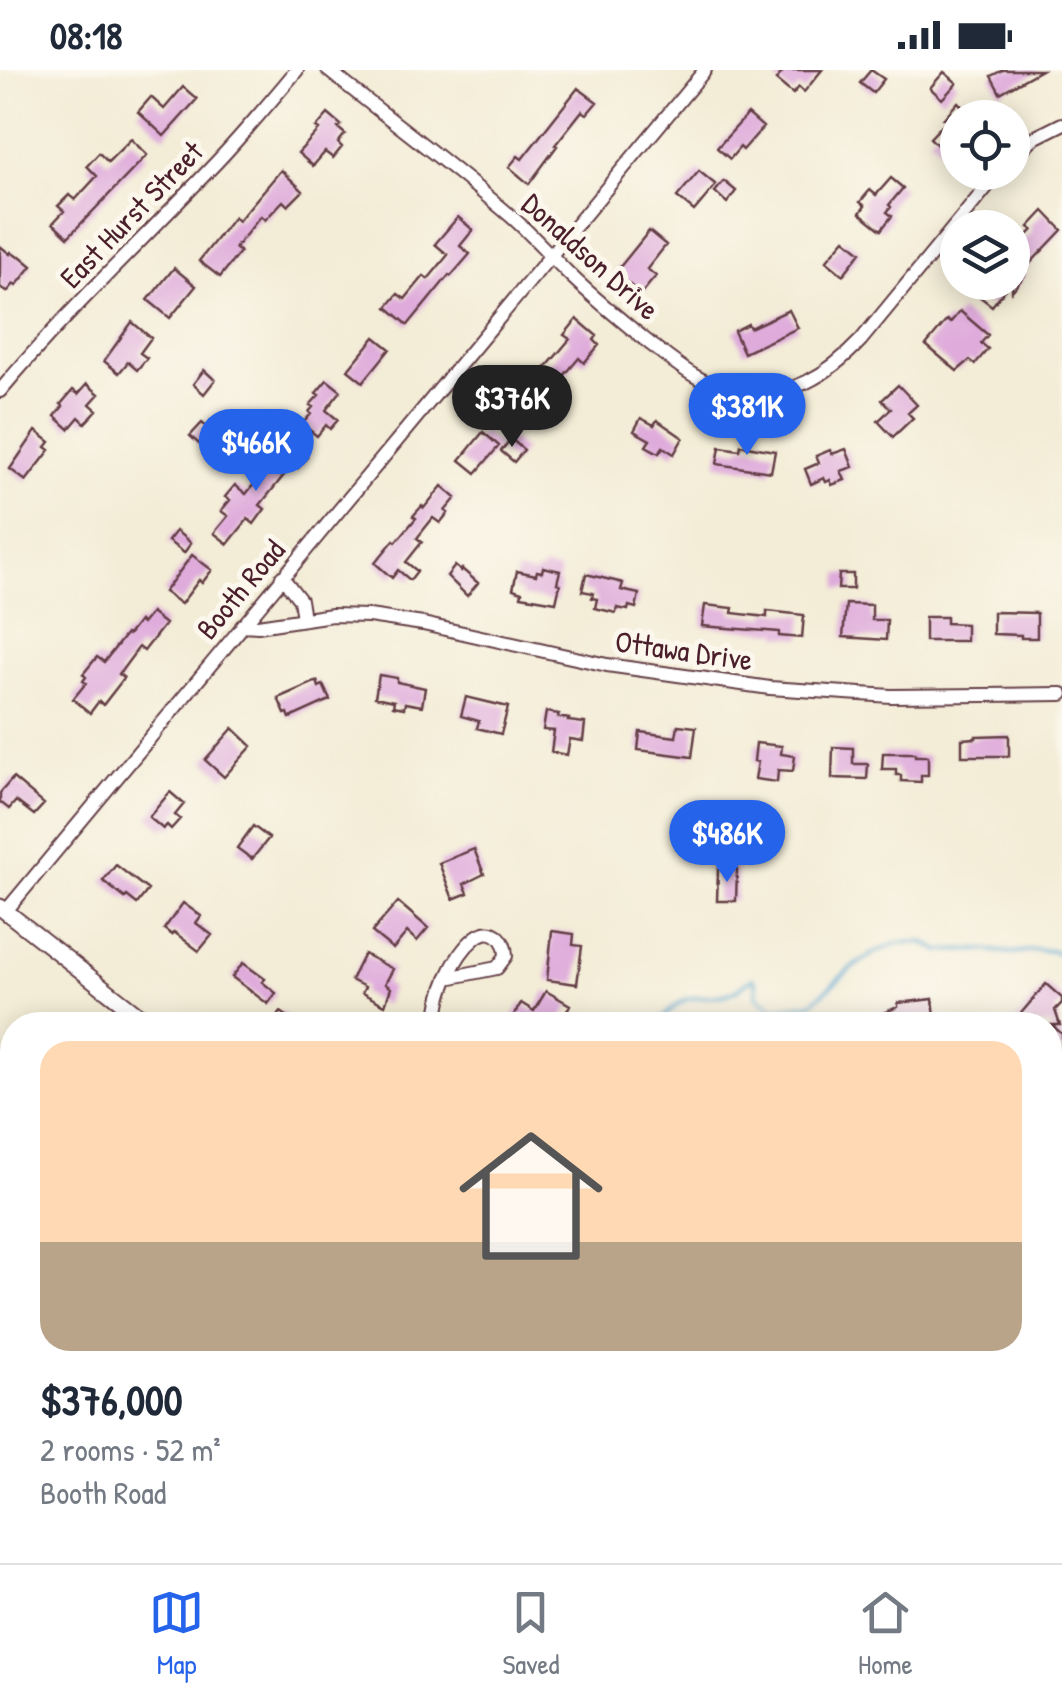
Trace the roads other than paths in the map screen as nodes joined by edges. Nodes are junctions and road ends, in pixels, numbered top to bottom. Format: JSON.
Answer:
{"nodes":[{"id":1,"x":297,"y":70,"type":"edge"},
{"id":2,"x":328,"y":70,"type":"edge"},
{"id":3,"x":705,"y":70,"type":"edge"},
{"id":4,"x":1062,"y":124,"type":"edge"},
{"id":5,"x":1030,"y":141,"type":"edge"},
{"id":6,"x":984,"y":190,"type":"edge"},
{"id":7,"x":551,"y":255,"type":"junction"},
{"id":8,"x":0,"y":392,"type":"edge"},
{"id":9,"x":282,"y":577,"type":"junction"},
{"id":10,"x":303,"y":618,"type":"junction"},
{"id":11,"x":242,"y":625,"type":"junction"},
{"id":12,"x":1062,"y":694,"type":"edge"},
{"id":13,"x":3,"y":909,"type":"edge"},
{"id":14,"x":448,"y":978,"type":"junction"},
{"id":15,"x":134,"y":1012,"type":"edge"},
{"id":16,"x":438,"y":1012,"type":"edge"}],
"edges":[{"from":1,"to":8,"type":"street","name":"East Hurst Street"},
{"from":2,"to":7,"type":"street","name":"Donaldson Drive"},
{"from":3,"to":7,"type":"street","name":"Booth Road"},
{"from":4,"to":5,"type":"street"},
{"from":6,"to":7,"type":"street","name":"Donaldson Drive"},
{"from":7,"to":9,"type":"street","name":"Booth Road"},
{"from":9,"to":10,"type":"street"},
{"from":9,"to":11,"type":"street","name":"Booth Road"},
{"from":10,"to":11,"type":"street","name":"Ottawa Drive"},
{"from":10,"to":12,"type":"street","name":"Ottawa Drive"},
{"from":11,"to":13,"type":"street","name":"Booth Road"},
{"from":13,"to":15,"type":"street"},
{"from":14,"to":14,"type":"street"},
{"from":14,"to":16,"type":"street"}]}
